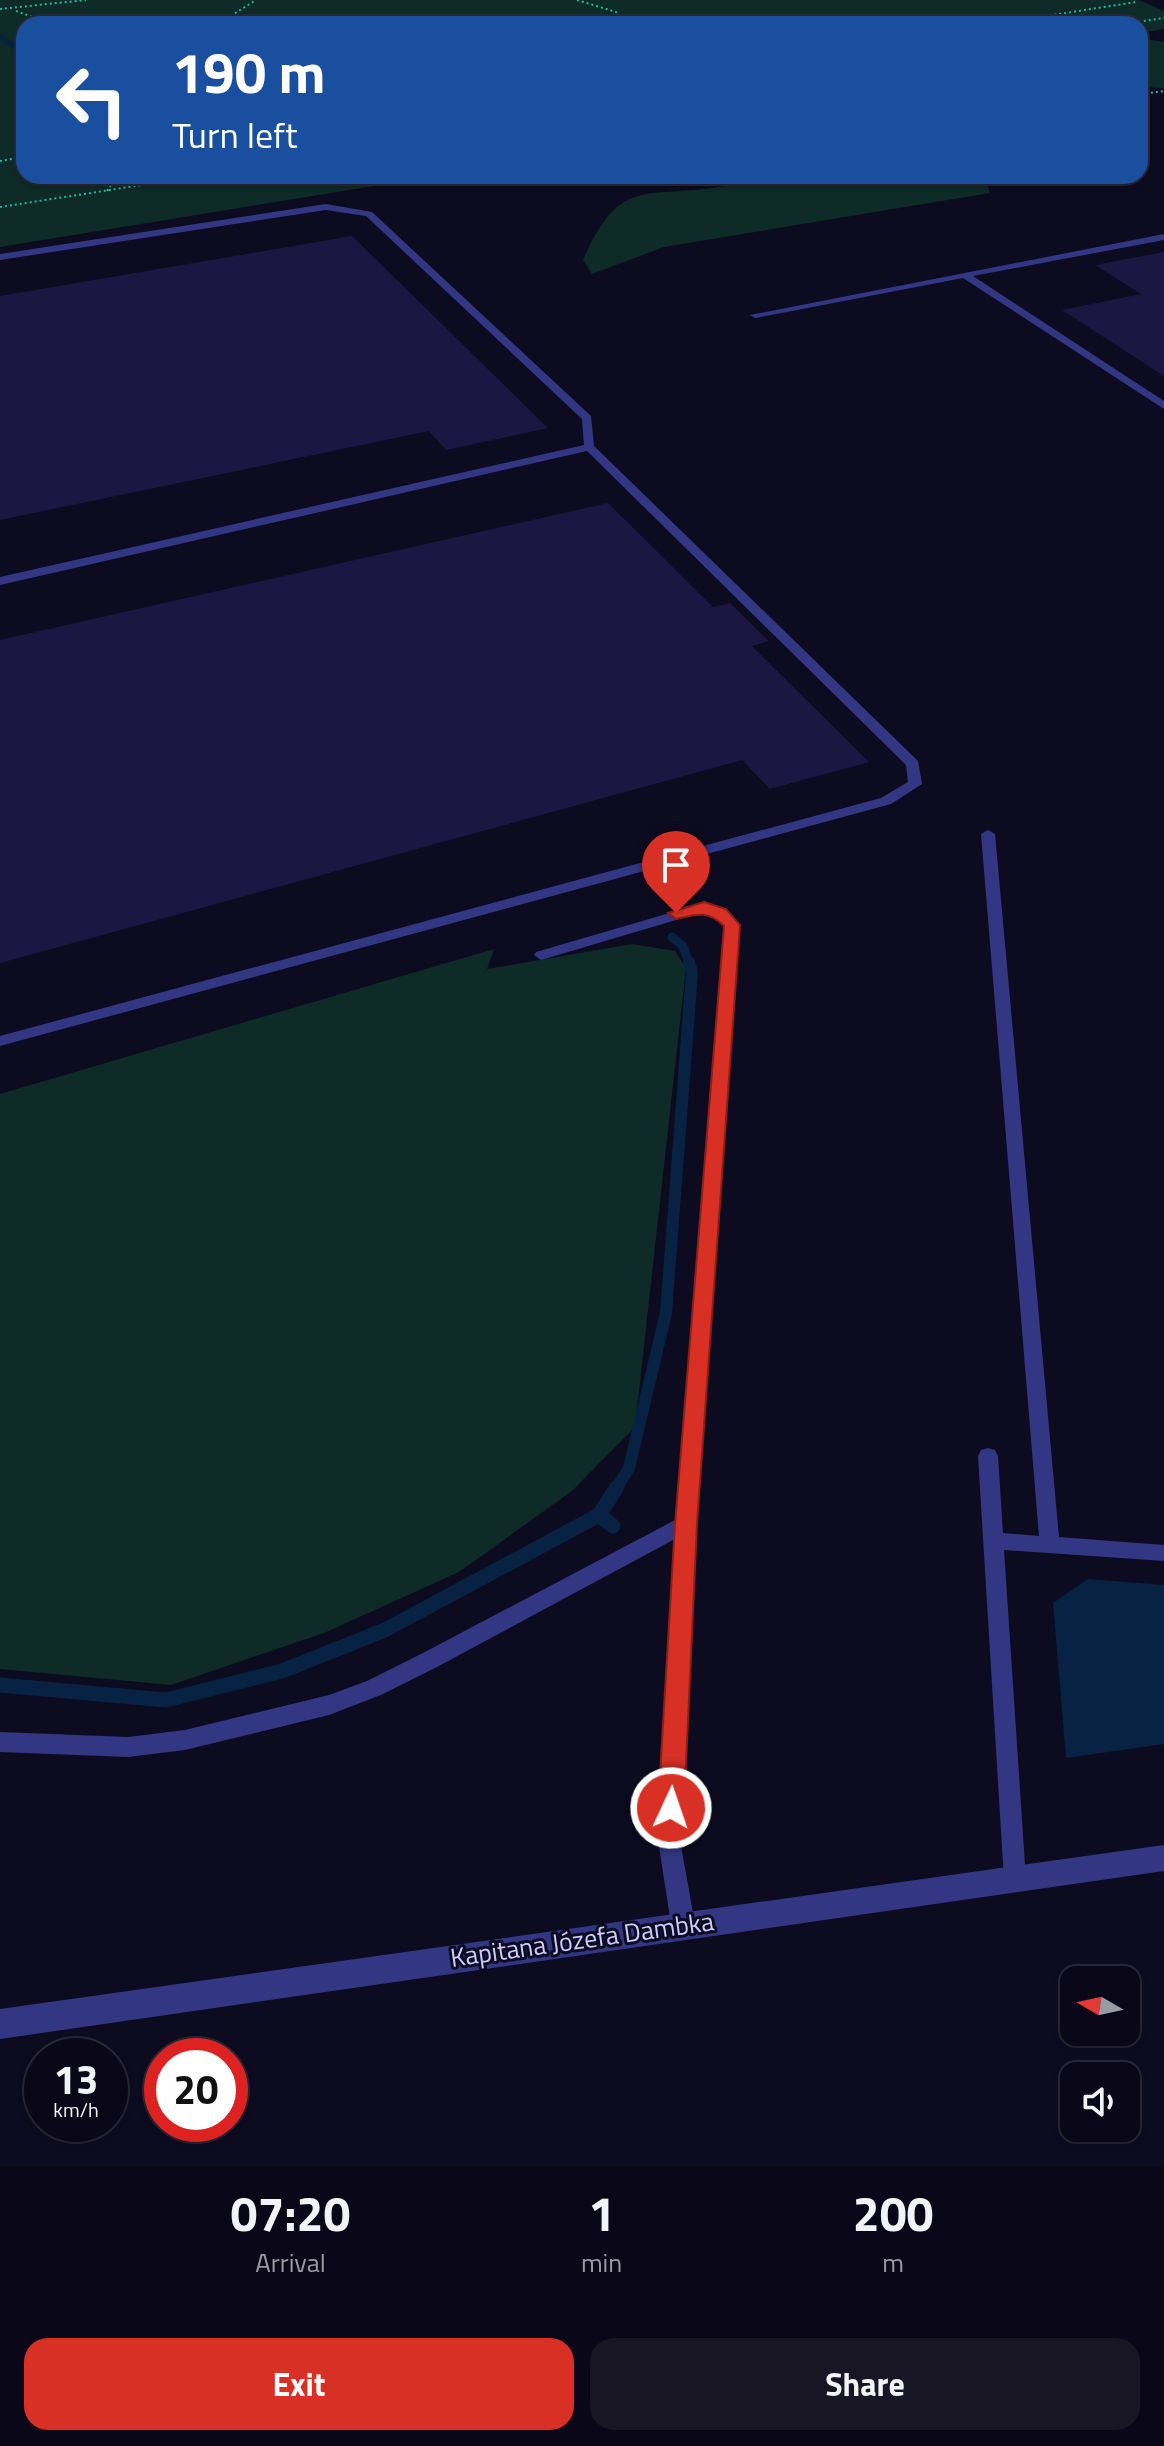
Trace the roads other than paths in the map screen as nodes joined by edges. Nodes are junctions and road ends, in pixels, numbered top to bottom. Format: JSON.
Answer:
{"nodes":[{"id":1,"x":1164,"y":237,"type":"edge"},
{"id":2,"x":0,"y":257,"type":"edge"},
{"id":3,"x":966,"y":276,"type":"junction"},
{"id":4,"x":755,"y":315,"type":"dead end"},
{"id":5,"x":1164,"y":406,"type":"edge"},
{"id":6,"x":589,"y":447,"type":"junction"},
{"id":7,"x":0,"y":581,"type":"edge"},
{"id":8,"x":988,"y":834,"type":"dead end"},
{"id":9,"x":541,"y":955,"type":"dead end"},
{"id":10,"x":0,"y":1041,"type":"edge"},
{"id":11,"x":988,"y":1456,"type":"dead end"},
{"id":12,"x":686,"y":1524,"type":"junction"},
{"id":13,"x":993,"y":1541,"type":"junction"},
{"id":14,"x":1050,"y":1545,"type":"junction"},
{"id":15,"x":1164,"y":1553,"type":"edge"},
{"id":16,"x":0,"y":1742,"type":"edge"},
{"id":17,"x":1164,"y":1858,"type":"edge"},
{"id":18,"x":1015,"y":1880,"type":"junction"},
{"id":19,"x":683,"y":1924,"type":"junction"},
{"id":20,"x":0,"y":2024,"type":"edge"}],
"edges":[{"from":1,"to":3,"type":"lane"},
{"from":2,"to":6,"type":"lane"},
{"from":3,"to":4,"type":"lane"},
{"from":3,"to":5,"type":"lane"},
{"from":6,"to":7,"type":"lane"},
{"from":6,"to":10,"type":"lane"},
{"from":8,"to":14,"type":"lane"},
{"from":9,"to":12,"type":"lane"},
{"from":11,"to":13,"type":"lane"},
{"from":12,"to":16,"type":"lane"},
{"from":12,"to":19,"type":"lane"},
{"from":13,"to":14,"type":"lane"},
{"from":13,"to":18,"type":"lane"},
{"from":14,"to":15,"type":"lane"},
{"from":17,"to":18,"type":"street","name":"Kapitana Józefa Dambka"},
{"from":18,"to":19,"type":"street","name":"Kapitana Józefa Dambka"},
{"from":19,"to":20,"type":"street","name":"Kapitana Józefa Dambka"}]}
